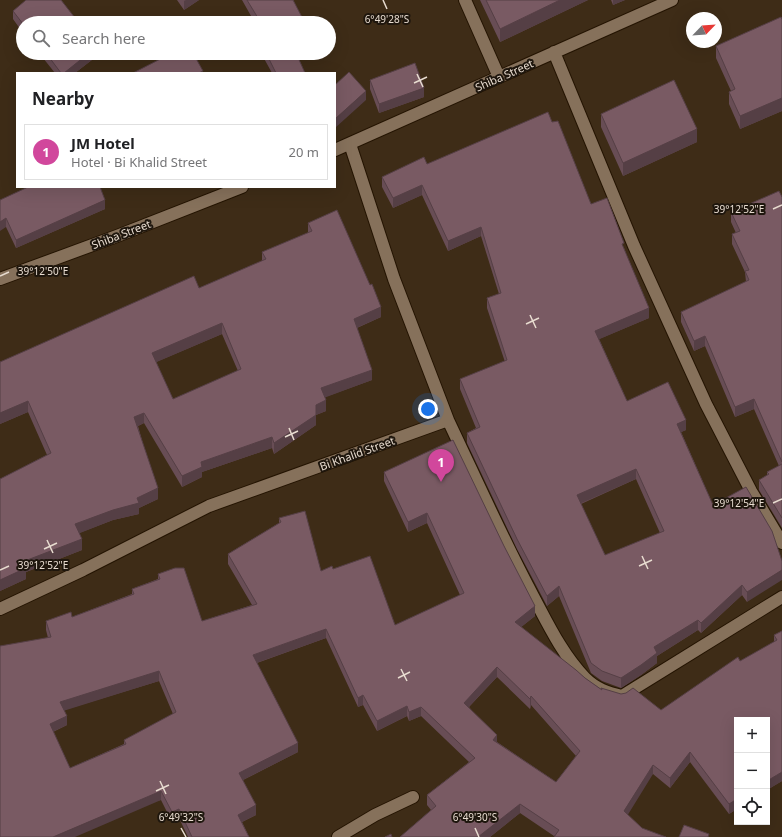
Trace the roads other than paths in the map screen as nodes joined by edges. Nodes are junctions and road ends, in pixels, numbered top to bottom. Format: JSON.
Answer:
{"nodes":[{"id":1,"x":465,"y":0,"type":"edge"},
{"id":2,"x":672,"y":0,"type":"edge"},
{"id":3,"x":554,"y":52,"type":"junction"},
{"id":4,"x":499,"y":77,"type":"junction"},
{"id":5,"x":350,"y":144,"type":"junction"},
{"id":6,"x":336,"y":150,"type":"edge"},
{"id":7,"x":239,"y":188,"type":"edge"},
{"id":8,"x":0,"y":279,"type":"edge"},
{"id":9,"x":448,"y":420,"type":"junction"},
{"id":10,"x":782,"y":543,"type":"edge"},
{"id":11,"x":782,"y":598,"type":"edge"},
{"id":12,"x":0,"y":608,"type":"edge"},
{"id":13,"x":413,"y":797,"type":"dead end"},
{"id":14,"x":338,"y":837,"type":"edge"}],
"edges":[{"from":1,"to":4,"type":"street"},
{"from":2,"to":3,"type":"street","name":"Shiba Street"},
{"from":3,"to":4,"type":"street","name":"Shiba Street"},
{"from":3,"to":10,"type":"street"},
{"from":4,"to":5,"type":"street","name":"Shiba Street"},
{"from":5,"to":6,"type":"street","name":"Shiba Street"},
{"from":5,"to":9,"type":"street"},
{"from":7,"to":8,"type":"street","name":"Shiba Street"},
{"from":9,"to":11,"type":"street"},
{"from":9,"to":12,"type":"street","name":"Bi Khalid Street"},
{"from":13,"to":14,"type":"street"}]}
